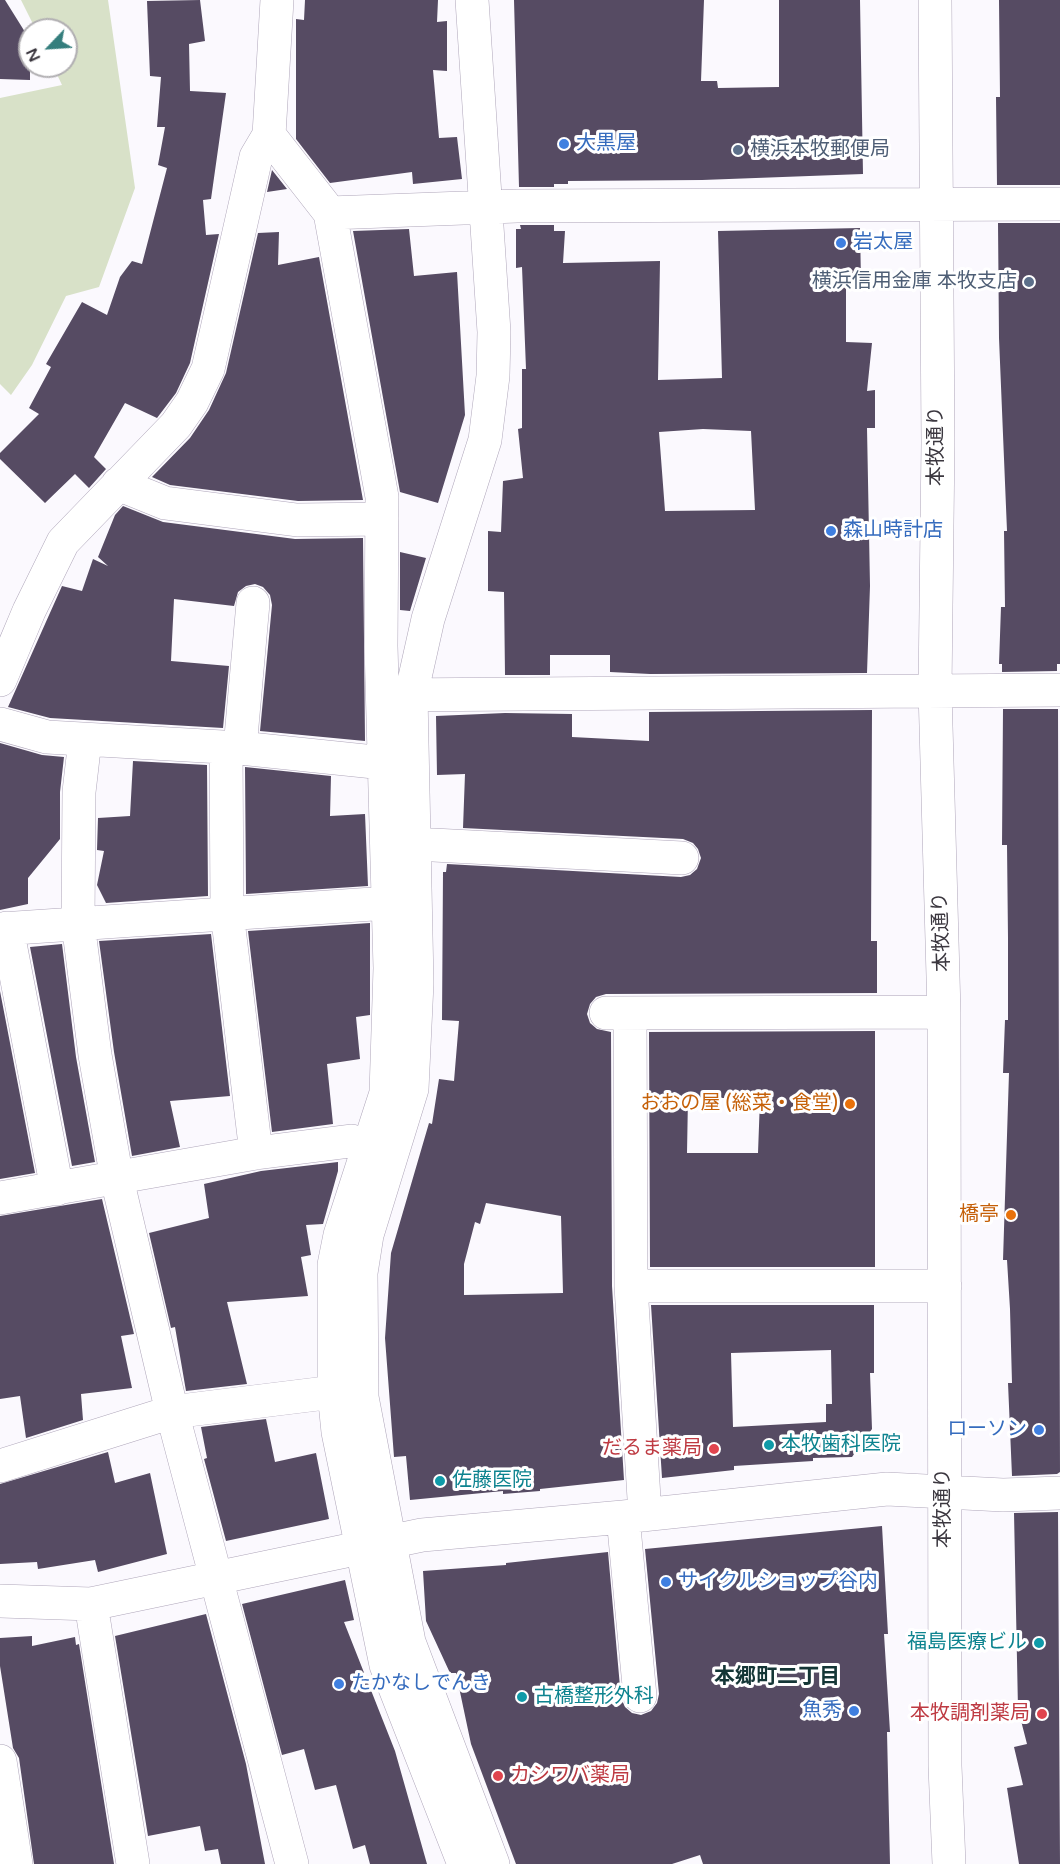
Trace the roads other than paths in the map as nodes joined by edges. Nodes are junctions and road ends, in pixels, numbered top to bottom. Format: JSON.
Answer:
{"nodes":[{"id":1,"x":277,"y":0,"type":"edge"},
{"id":2,"x":472,"y":0,"type":"edge"},
{"id":3,"x":935,"y":0,"type":"edge"},
{"id":4,"x":269,"y":135,"type":"junction"},
{"id":5,"x":1060,"y":204,"type":"edge"},
{"id":6,"x":938,"y":206,"type":"junction"},
{"id":7,"x":486,"y":207,"type":"junction"},
{"id":8,"x":330,"y":213,"type":"junction"},
{"id":9,"x":118,"y":484,"type":"junction"},
{"id":10,"x":382,"y":519,"type":"junction"},
{"id":11,"x":253,"y":603,"type":"dead end"},
{"id":12,"x":0,"y":680,"type":"edge"},
{"id":13,"x":935,"y":690,"type":"junction"},
{"id":14,"x":1060,"y":690,"type":"edge"},
{"id":15,"x":397,"y":695,"type":"junction"},
{"id":16,"x":0,"y":724,"type":"edge"},
{"id":17,"x":85,"y":740,"type":"junction"},
{"id":18,"x":233,"y":747,"type":"junction"},
{"id":19,"x":384,"y":763,"type":"junction"},
{"id":20,"x":414,"y":844,"type":"junction"},
{"id":21,"x":682,"y":858,"type":"dead end"},
{"id":22,"x":388,"y":903,"type":"junction"},
{"id":23,"x":227,"y":912,"type":"junction"},
{"id":24,"x":78,"y":923,"type":"junction"},
{"id":25,"x":4,"y":928,"type":"edge"},
{"id":26,"x":944,"y":1012,"type":"junction"},
{"id":27,"x":369,"y":1146,"type":"junction"},
{"id":28,"x":256,"y":1153,"type":"junction"},
{"id":29,"x":117,"y":1179,"type":"junction"},
{"id":30,"x":57,"y":1189,"type":"junction"},
{"id":31,"x":0,"y":1198,"type":"edge"},
{"id":32,"x":631,"y":1286,"type":"junction"},
{"id":33,"x":945,"y":1286,"type":"junction"},
{"id":34,"x":334,"y":1392,"type":"junction"},
{"id":35,"x":172,"y":1412,"type":"junction"},
{"id":36,"x":0,"y":1466,"type":"edge"},
{"id":37,"x":1060,"y":1492,"type":"edge"},
{"id":38,"x":944,"y":1493,"type":"junction"},
{"id":39,"x":634,"y":1516,"type":"junction"},
{"id":40,"x":376,"y":1544,"type":"junction"},
{"id":41,"x":218,"y":1579,"type":"junction"},
{"id":42,"x":0,"y":1601,"type":"edge"},
{"id":43,"x":91,"y":1604,"type":"junction"},
{"id":44,"x":640,"y":1696,"type":"dead end"},
{"id":45,"x":0,"y":1761,"type":"edge"},
{"id":46,"x":16,"y":1864,"type":"edge"},
{"id":47,"x":134,"y":1864,"type":"edge"},
{"id":48,"x":292,"y":1864,"type":"edge"},
{"id":49,"x":464,"y":1864,"type":"edge"},
{"id":50,"x":493,"y":1864,"type":"edge"},
{"id":51,"x":949,"y":1864,"type":"edge"}],
"edges":[{"from":1,"to":4,"type":"street"},
{"from":2,"to":7,"type":"street"},
{"from":3,"to":6,"type":"street","name":"本牧通り"},
{"from":4,"to":8,"type":"street"},
{"from":4,"to":9,"type":"street"},
{"from":5,"to":6,"type":"street"},
{"from":6,"to":7,"type":"street"},
{"from":6,"to":13,"type":"street","name":"本牧通り"},
{"from":7,"to":8,"type":"street"},
{"from":7,"to":15,"type":"street"},
{"from":8,"to":10,"type":"street"},
{"from":9,"to":10,"type":"street"},
{"from":9,"to":12,"type":"street"},
{"from":10,"to":15,"type":"street"},
{"from":11,"to":18,"type":"street"},
{"from":13,"to":14,"type":"street"},
{"from":13,"to":15,"type":"street"},
{"from":13,"to":26,"type":"street","name":"本牧通り"},
{"from":15,"to":19,"type":"street"},
{"from":15,"to":20,"type":"street"},
{"from":16,"to":17,"type":"street"},
{"from":17,"to":18,"type":"street"},
{"from":17,"to":24,"type":"street"},
{"from":18,"to":19,"type":"street"},
{"from":18,"to":23,"type":"street"},
{"from":19,"to":22,"type":"street"},
{"from":20,"to":21,"type":"street"},
{"from":20,"to":40,"type":"street"},
{"from":22,"to":23,"type":"street"},
{"from":22,"to":27,"type":"street"},
{"from":23,"to":24,"type":"street"},
{"from":23,"to":28,"type":"street"},
{"from":24,"to":25,"type":"street"},
{"from":24,"to":29,"type":"street"},
{"from":25,"to":30,"type":"street"},
{"from":26,"to":32,"type":"street"},
{"from":26,"to":33,"type":"street","name":"本牧通り"},
{"from":27,"to":28,"type":"street"},
{"from":27,"to":34,"type":"street"},
{"from":28,"to":29,"type":"street"},
{"from":29,"to":30,"type":"street"},
{"from":29,"to":35,"type":"street"},
{"from":30,"to":31,"type":"street"},
{"from":32,"to":33,"type":"street"},
{"from":32,"to":39,"type":"street"},
{"from":33,"to":38,"type":"street","name":"本牧通り"},
{"from":34,"to":35,"type":"street"},
{"from":34,"to":40,"type":"street"},
{"from":35,"to":36,"type":"street"},
{"from":35,"to":41,"type":"street"},
{"from":37,"to":38,"type":"street"},
{"from":38,"to":39,"type":"street"},
{"from":38,"to":51,"type":"street","name":"本牧通り"},
{"from":39,"to":40,"type":"street"},
{"from":39,"to":44,"type":"street"},
{"from":40,"to":41,"type":"street"},
{"from":40,"to":49,"type":"street"},
{"from":40,"to":50,"type":"street"},
{"from":41,"to":43,"type":"street"},
{"from":41,"to":48,"type":"street"},
{"from":42,"to":43,"type":"street"},
{"from":43,"to":47,"type":"street"},
{"from":45,"to":46,"type":"street"}]}
